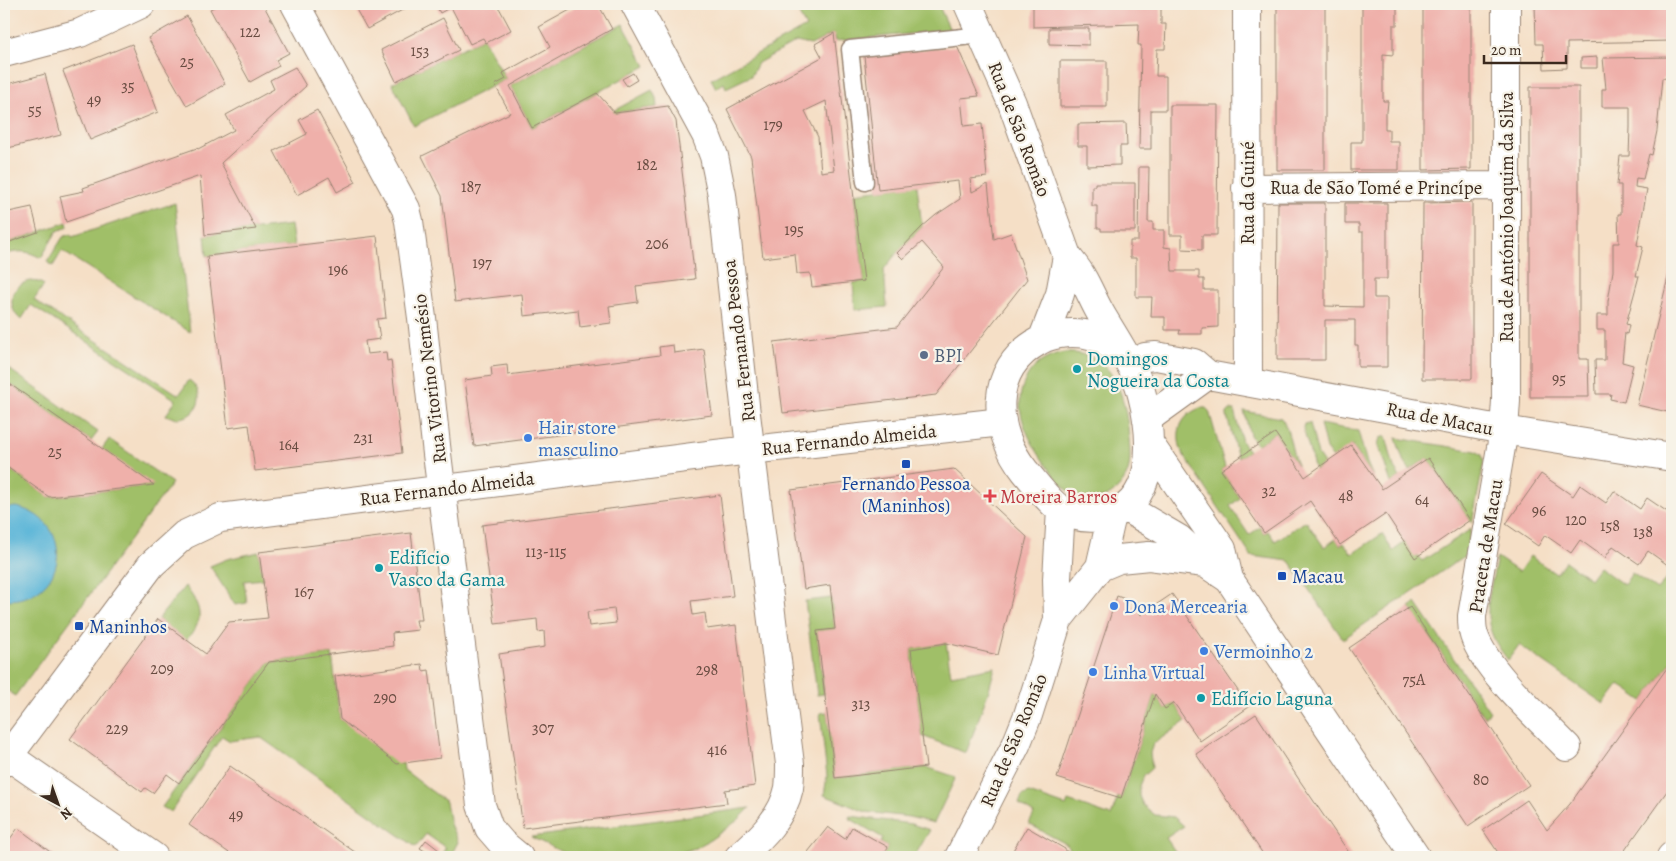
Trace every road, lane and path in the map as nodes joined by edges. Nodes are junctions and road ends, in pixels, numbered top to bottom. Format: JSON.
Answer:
{"nodes":[{"id":1,"x":141,"y":4,"type":"edge"},
{"id":2,"x":295,"y":4,"type":"edge"},
{"id":3,"x":635,"y":4,"type":"edge"},
{"id":4,"x":968,"y":4,"type":"edge"},
{"id":5,"x":1247,"y":4,"type":"edge"},
{"id":6,"x":1506,"y":4,"type":"edge"},
{"id":7,"x":982,"y":35,"type":"junction"},
{"id":8,"x":4,"y":53,"type":"edge"},
{"id":9,"x":865,"y":182,"type":"dead end"},
{"id":10,"x":1506,"y":186,"type":"junction"},
{"id":11,"x":1246,"y":188,"type":"junction"},
{"id":12,"x":1067,"y":256,"type":"junction"},
{"id":13,"x":1042,"y":338,"type":"junction"},
{"id":14,"x":1129,"y":362,"type":"junction"},
{"id":15,"x":1208,"y":375,"type":"junction"},
{"id":16,"x":1248,"y":381,"type":"junction"},
{"id":17,"x":1002,"y":422,"type":"junction"},
{"id":18,"x":1504,"y":430,"type":"junction"},
{"id":19,"x":1148,"y":431,"type":"junction"},
{"id":20,"x":751,"y":450,"type":"junction"},
{"id":21,"x":1672,"y":457,"type":"edge"},
{"id":22,"x":442,"y":489,"type":"junction"},
{"id":23,"x":1061,"y":510,"type":"junction"},
{"id":24,"x":1119,"y":512,"type":"junction"},
{"id":25,"x":1204,"y":563,"type":"junction"},
{"id":26,"x":1100,"y":567,"type":"junction"},
{"id":27,"x":1229,"y":579,"type":"junction"},
{"id":28,"x":1058,"y":620,"type":"junction"},
{"id":29,"x":1568,"y":747,"type":"dead end"},
{"id":30,"x":5,"y":757,"type":"edge"},
{"id":31,"x":154,"y":857,"type":"edge"},
{"id":32,"x":519,"y":857,"type":"edge"},
{"id":33,"x":739,"y":857,"type":"edge"},
{"id":34,"x":960,"y":857,"type":"edge"},
{"id":35,"x":1416,"y":857,"type":"edge"}],
"edges":[{"from":1,"to":8,"type":"street"},
{"from":2,"to":22,"type":"street","name":"Rua Vitorino Nemésio"},
{"from":3,"to":20,"type":"street","name":"Rua Fernando Pessoa"},
{"from":4,"to":7,"type":"street","name":"Rua de São Romão"},
{"from":5,"to":11,"type":"street","name":"Rua da Guiné"},
{"from":6,"to":10,"type":"street","name":"Rua de António Joaquim da Silva"},
{"from":7,"to":9,"type":"lane"},
{"from":7,"to":12,"type":"street","name":"Rua de São Romão"},
{"from":10,"to":11,"type":"street","name":"Rua de São Tomé e Princípe"},
{"from":10,"to":18,"type":"street","name":"Rua de António Joaquim da Silva"},
{"from":11,"to":16,"type":"street","name":"Rua da Guiné"},
{"from":12,"to":13,"type":"street"},
{"from":12,"to":14,"type":"street","name":"Rua de São Romão"},
{"from":13,"to":14,"type":"street","name":"Rua de São Romão"},
{"from":13,"to":17,"type":"street","name":"Rua de São Romão"},
{"from":14,"to":15,"type":"street","name":"Rua de Macau"},
{"from":14,"to":19,"type":"street","name":"Rua de São Romão"},
{"from":15,"to":16,"type":"street","name":"Rua de Macau"},
{"from":15,"to":19,"type":"street"},
{"from":16,"to":18,"type":"street","name":"Rua de Macau"},
{"from":17,"to":20,"type":"street","name":"Rua Fernando Almeida"},
{"from":17,"to":23,"type":"street","name":"Rua de São Romão"},
{"from":18,"to":21,"type":"street","name":"Rua de Macau"},
{"from":18,"to":29,"type":"street","name":"Praceta de Macau"},
{"from":19,"to":24,"type":"street","name":"Rua de São Romão"},
{"from":19,"to":27,"type":"street"},
{"from":20,"to":22,"type":"street","name":"Rua Fernando Almeida"},
{"from":20,"to":33,"type":"street","name":"Rua Fernando Pessoa"},
{"from":22,"to":30,"type":"street","name":"Rua Fernando Almeida"},
{"from":22,"to":32,"type":"street","name":"Rua Vitorino Nemésio"},
{"from":23,"to":24,"type":"street","name":"Rua de São Romão"},
{"from":23,"to":28,"type":"street","name":"Rua de São Romão"},
{"from":24,"to":25,"type":"street"},
{"from":24,"to":26,"type":"street","name":"Rua de São Romão"},
{"from":25,"to":26,"type":"street"},
{"from":25,"to":27,"type":"street"},
{"from":26,"to":28,"type":"street","name":"Rua de São Romão"},
{"from":27,"to":35,"type":"street"},
{"from":28,"to":34,"type":"street","name":"Rua de São Romão"},
{"from":30,"to":31,"type":"street"}]}
